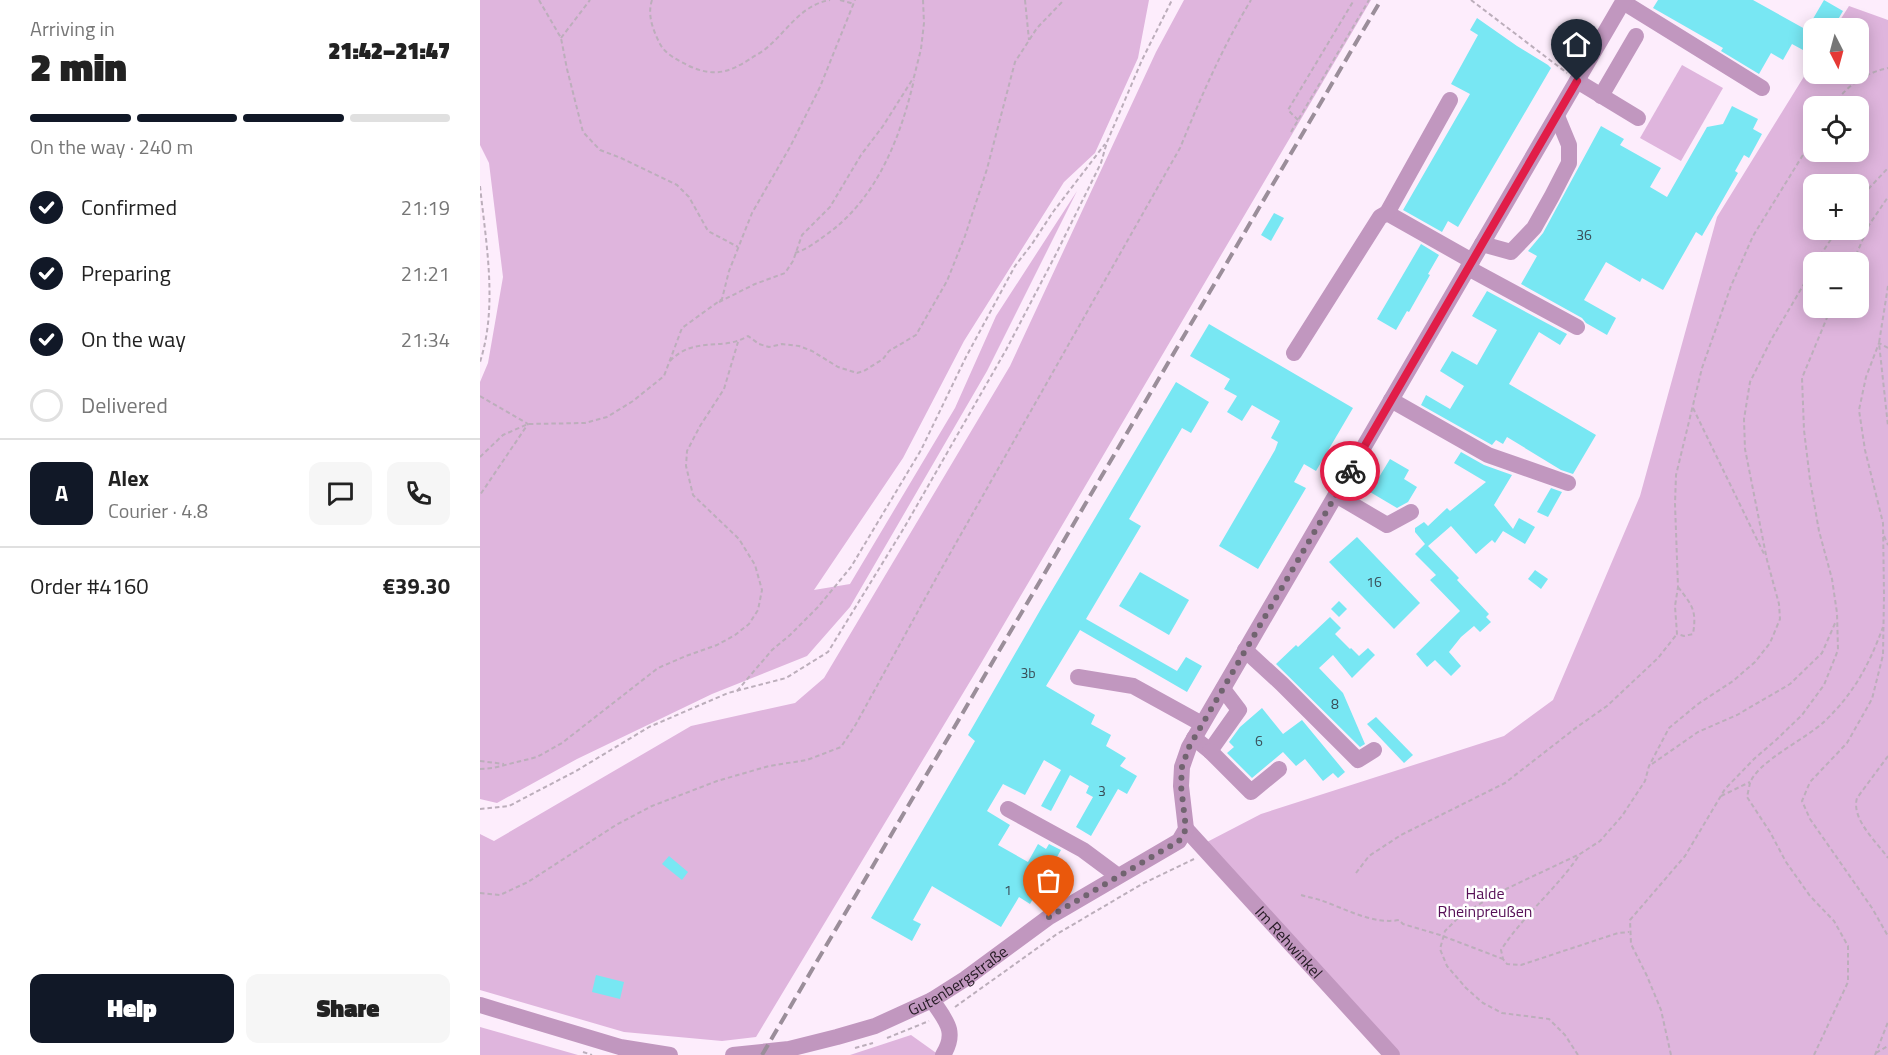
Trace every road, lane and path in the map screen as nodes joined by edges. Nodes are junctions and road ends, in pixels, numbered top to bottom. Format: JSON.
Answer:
{"nodes":[{"id":1,"x":538,"y":0,"type":"edge"},
{"id":2,"x":590,"y":0,"type":"edge"},
{"id":3,"x":652,"y":0,"type":"edge"},
{"id":4,"x":831,"y":0,"type":"edge"},
{"id":5,"x":840,"y":0,"type":"edge"},
{"id":6,"x":855,"y":0,"type":"edge"},
{"id":7,"x":923,"y":0,"type":"edge"},
{"id":8,"x":1024,"y":0,"type":"edge"},
{"id":9,"x":1064,"y":0,"type":"edge"},
{"id":10,"x":1172,"y":0,"type":"edge"},
{"id":11,"x":1251,"y":0,"type":"edge"},
{"id":12,"x":1354,"y":0,"type":"edge"},
{"id":13,"x":1369,"y":0,"type":"edge"},
{"id":14,"x":1471,"y":0,"type":"edge"},
{"id":15,"x":1623,"y":1,"type":"edge"},
{"id":16,"x":854,"y":4,"type":"junction"},
{"id":17,"x":1636,"y":36,"type":"dead end"},
{"id":18,"x":561,"y":38,"type":"junction"},
{"id":19,"x":1029,"y":40,"type":"junction"},
{"id":20,"x":1888,"y":68,"type":"edge"},
{"id":21,"x":914,"y":77,"type":"junction"},
{"id":22,"x":1577,"y":81,"type":"junction"},
{"id":23,"x":1762,"y":88,"type":"dead end"},
{"id":24,"x":1601,"y":96,"type":"junction"},
{"id":25,"x":1842,"y":96,"type":"edge"},
{"id":26,"x":1450,"y":100,"type":"dead end"},
{"id":27,"x":1557,"y":116,"type":"junction"},
{"id":28,"x":1638,"y":118,"type":"dead end"},
{"id":29,"x":1298,"y":120,"type":"dead end"},
{"id":30,"x":1291,"y":132,"type":"dead end"},
{"id":31,"x":1107,"y":142,"type":"junction"},
{"id":32,"x":1803,"y":155,"type":"edge"},
{"id":33,"x":1888,"y":168,"type":"edge"},
{"id":34,"x":480,"y":186,"type":"edge"},
{"id":35,"x":1869,"y":189,"type":"edge"},
{"id":36,"x":1888,"y":197,"type":"edge"},
{"id":37,"x":1387,"y":213,"type":"junction"},
{"id":38,"x":1482,"y":244,"type":"junction"},
{"id":39,"x":738,"y":248,"type":"junction"},
{"id":40,"x":1857,"y":252,"type":"edge"},
{"id":41,"x":795,"y":253,"type":"junction"},
{"id":42,"x":1470,"y":265,"type":"junction"},
{"id":43,"x":1803,"y":286,"type":"edge"},
{"id":44,"x":1888,"y":286,"type":"edge"},
{"id":45,"x":711,"y":307,"type":"junction"},
{"id":46,"x":1827,"y":318,"type":"edge"},
{"id":47,"x":1577,"y":327,"type":"dead end"},
{"id":48,"x":738,"y":342,"type":"junction"},
{"id":49,"x":1879,"y":343,"type":"junction"},
{"id":50,"x":1888,"y":348,"type":"edge"},
{"id":51,"x":1294,"y":353,"type":"dead end"},
{"id":52,"x":670,"y":361,"type":"junction"},
{"id":53,"x":480,"y":362,"type":"edge"},
{"id":54,"x":480,"y":396,"type":"edge"},
{"id":55,"x":1391,"y":400,"type":"junction"},
{"id":56,"x":1693,"y":408,"type":"junction"},
{"id":57,"x":528,"y":424,"type":"junction"},
{"id":58,"x":1888,"y":426,"type":"edge"},
{"id":59,"x":480,"y":457,"type":"edge"},
{"id":60,"x":1568,"y":483,"type":"dead end"},
{"id":61,"x":480,"y":495,"type":"edge"},
{"id":62,"x":1336,"y":495,"type":"junction"},
{"id":63,"x":1411,"y":512,"type":"dead end"},
{"id":64,"x":1883,"y":534,"type":"junction"},
{"id":65,"x":1888,"y":545,"type":"edge"},
{"id":66,"x":1767,"y":560,"type":"junction"},
{"id":67,"x":1678,"y":587,"type":"junction"},
{"id":68,"x":1837,"y":619,"type":"junction"},
{"id":69,"x":1884,"y":625,"type":"junction"},
{"id":70,"x":1677,"y":634,"type":"junction"},
{"id":71,"x":1245,"y":650,"type":"junction"},
{"id":72,"x":1078,"y":677,"type":"dead end"},
{"id":73,"x":1223,"y":689,"type":"junction"},
{"id":74,"x":737,"y":691,"type":"junction"},
{"id":75,"x":1198,"y":731,"type":"junction"},
{"id":76,"x":1374,"y":750,"type":"dead end"},
{"id":77,"x":1210,"y":751,"type":"junction"},
{"id":78,"x":1888,"y":756,"type":"edge"},
{"id":79,"x":480,"y":761,"type":"edge"},
{"id":80,"x":507,"y":765,"type":"junction"},
{"id":81,"x":1649,"y":766,"type":"junction"},
{"id":82,"x":480,"y":769,"type":"edge"},
{"id":83,"x":1279,"y":769,"type":"dead end"},
{"id":84,"x":1750,"y":782,"type":"junction"},
{"id":85,"x":1720,"y":796,"type":"junction"},
{"id":86,"x":480,"y":809,"type":"edge"},
{"id":87,"x":1008,"y":809,"type":"dead end"},
{"id":88,"x":1186,"y":829,"type":"junction"},
{"id":89,"x":1207,"y":853,"type":"junction"},
{"id":90,"x":1580,"y":854,"type":"junction"},
{"id":91,"x":1888,"y":858,"type":"edge"},
{"id":92,"x":1356,"y":873,"type":"dead end"},
{"id":93,"x":1118,"y":876,"type":"junction"},
{"id":94,"x":480,"y":893,"type":"edge"},
{"id":95,"x":1301,"y":895,"type":"dead end"},
{"id":96,"x":1630,"y":932,"type":"junction"},
{"id":97,"x":1888,"y":936,"type":"edge"},
{"id":98,"x":1444,"y":937,"type":"junction"},
{"id":99,"x":1503,"y":959,"type":"junction"},
{"id":100,"x":932,"y":1000,"type":"junction"},
{"id":101,"x":480,"y":1005,"type":"edge"},
{"id":102,"x":942,"y":1016,"type":"junction"},
{"id":103,"x":1888,"y":1022,"type":"edge"},
{"id":104,"x":888,"y":1037,"type":"dead end"},
{"id":105,"x":877,"y":1041,"type":"dead end"},
{"id":106,"x":1888,"y":1046,"type":"edge"},
{"id":107,"x":848,"y":1050,"type":"dead end"},
{"id":108,"x":1876,"y":1054,"type":"edge"},
{"id":109,"x":670,"y":1055,"type":"edge"},
{"id":110,"x":733,"y":1055,"type":"edge"},
{"id":111,"x":943,"y":1055,"type":"edge"},
{"id":112,"x":1392,"y":1055,"type":"edge"},
{"id":113,"x":1578,"y":1055,"type":"edge"},
{"id":114,"x":1671,"y":1055,"type":"edge"},
{"id":115,"x":1814,"y":1055,"type":"edge"}],
"edges":[{"from":1,"to":18,"type":"path"},
{"from":2,"to":18,"type":"path"},
{"from":3,"to":4,"type":"path"},
{"from":5,"to":16,"type":"path"},
{"from":6,"to":16,"type":"path"},
{"from":7,"to":21,"type":"path"},
{"from":8,"to":19,"type":"path"},
{"from":9,"to":19,"type":"path"},
{"from":10,"to":31,"type":"path"},
{"from":11,"to":94,"type":"path"},
{"from":12,"to":29,"type":"path"},
{"from":13,"to":30,"type":"path"},
{"from":14,"to":22,"type":"path"},
{"from":15,"to":22,"type":"street"},
{"from":15,"to":23,"type":"street"},
{"from":16,"to":39,"type":"path"},
{"from":17,"to":24,"type":"street"},
{"from":18,"to":39,"type":"path"},
{"from":19,"to":48,"type":"path"},
{"from":20,"to":25,"type":"path"},
{"from":21,"to":41,"type":"path"},
{"from":21,"to":41,"type":"path"},
{"from":22,"to":24,"type":"street"},
{"from":22,"to":27,"type":"street"},
{"from":24,"to":28,"type":"street"},
{"from":26,"to":37,"type":"street"},
{"from":27,"to":38,"type":"street"},
{"from":27,"to":38,"type":"street"},
{"from":31,"to":74,"type":"path"},
{"from":31,"to":74,"type":"path"},
{"from":32,"to":56,"type":"path"},
{"from":33,"to":35,"type":"path"},
{"from":34,"to":53,"type":"path"},
{"from":36,"to":40,"type":"path"},
{"from":37,"to":42,"type":"street"},
{"from":37,"to":51,"type":"street"},
{"from":38,"to":42,"type":"street"},
{"from":39,"to":45,"type":"path"},
{"from":41,"to":45,"type":"path"},
{"from":42,"to":47,"type":"street"},
{"from":42,"to":55,"type":"street"},
{"from":43,"to":66,"type":"path"},
{"from":44,"to":49,"type":"path"},
{"from":45,"to":52,"type":"path"},
{"from":46,"to":68,"type":"path"},
{"from":48,"to":52,"type":"path"},
{"from":48,"to":80,"type":"path"},
{"from":49,"to":50,"type":"path"},
{"from":49,"to":58,"type":"path"},
{"from":49,"to":64,"type":"path"},
{"from":52,"to":57,"type":"path"},
{"from":54,"to":57,"type":"path"},
{"from":55,"to":60,"type":"street"},
{"from":55,"to":62,"type":"street"},
{"from":56,"to":66,"type":"path"},
{"from":56,"to":67,"type":"path"},
{"from":57,"to":59,"type":"path"},
{"from":57,"to":61,"type":"path"},
{"from":62,"to":63,"type":"street"},
{"from":62,"to":71,"type":"street"},
{"from":64,"to":65,"type":"path"},
{"from":64,"to":69,"type":"path"},
{"from":66,"to":81,"type":"path"},
{"from":67,"to":70,"type":"path"},
{"from":67,"to":70,"type":"path"},
{"from":68,"to":81,"type":"path"},
{"from":68,"to":85,"type":"path"},
{"from":69,"to":84,"type":"path"},
{"from":69,"to":97,"type":"path"},
{"from":70,"to":92,"type":"path"},
{"from":71,"to":73,"type":"street"},
{"from":71,"to":76,"type":"street"},
{"from":72,"to":75,"type":"street"},
{"from":73,"to":75,"type":"street"},
{"from":73,"to":77,"type":"street"},
{"from":74,"to":86,"type":"path"},
{"from":75,"to":77,"type":"street"},
{"from":75,"to":88,"type":"street"},
{"from":77,"to":83,"type":"street"},
{"from":78,"to":91,"type":"path"},
{"from":79,"to":80,"type":"path"},
{"from":80,"to":82,"type":"path"},
{"from":81,"to":90,"type":"path"},
{"from":84,"to":85,"type":"path"},
{"from":84,"to":115,"type":"path"},
{"from":85,"to":96,"type":"path"},
{"from":87,"to":93,"type":"street"},
{"from":88,"to":89,"type":"street","name":"Im Rehwinkel"},
{"from":88,"to":93,"type":"street","name":"Gutenbergstraße"},
{"from":89,"to":102,"type":"path"},
{"from":89,"to":112,"type":"street","name":"Im Rehwinkel"},
{"from":90,"to":98,"type":"path"},
{"from":90,"to":99,"type":"path"},
{"from":93,"to":100,"type":"street","name":"Gutenbergstraße"},
{"from":95,"to":98,"type":"path"},
{"from":96,"to":99,"type":"path"},
{"from":96,"to":114,"type":"path"},
{"from":98,"to":99,"type":"path"},
{"from":98,"to":113,"type":"path"},
{"from":100,"to":102,"type":"street"},
{"from":100,"to":110,"type":"street","name":"Gutenbergstraße"},
{"from":101,"to":109,"type":"street"},
{"from":102,"to":104,"type":"path"},
{"from":102,"to":111,"type":"street"},
{"from":103,"to":108,"type":"path"},
{"from":105,"to":107,"type":"path"},
{"from":106,"to":108,"type":"path"}]}
